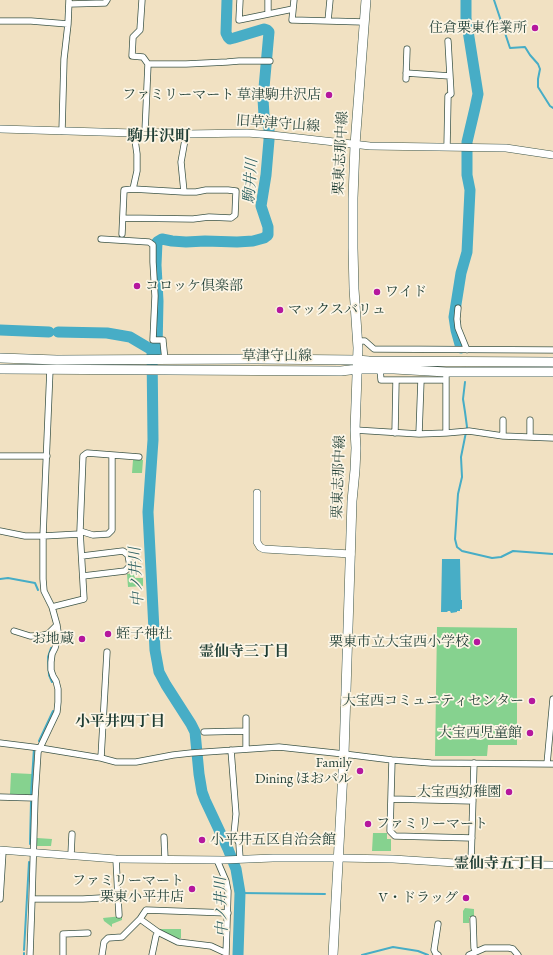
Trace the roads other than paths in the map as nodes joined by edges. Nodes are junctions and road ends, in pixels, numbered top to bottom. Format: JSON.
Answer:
{"nodes":[{"id":1,"x":107,"y":0,"type":"edge"},
{"id":2,"x":142,"y":0,"type":"edge"},
{"id":3,"x":240,"y":0,"type":"edge"},
{"id":4,"x":268,"y":0,"type":"edge"},
{"id":5,"x":294,"y":0,"type":"edge"},
{"id":6,"x":330,"y":0,"type":"edge"},
{"id":7,"x":366,"y":0,"type":"edge"},
{"id":8,"x":69,"y":2,"type":"edge"},
{"id":9,"x":293,"y":9,"type":"junction"},
{"id":10,"x":268,"y":14,"type":"junction"},
{"id":11,"x":0,"y":21,"type":"edge"},
{"id":12,"x":328,"y":21,"type":"junction"},
{"id":13,"x":364,"y":22,"type":"junction"},
{"id":14,"x":68,"y":24,"type":"junction"},
{"id":15,"x":448,"y":41,"type":"dead end"},
{"id":16,"x":407,"y":49,"type":"dead end"},
{"id":17,"x":270,"y":61,"type":"dead end"},
{"id":18,"x":148,"y":64,"type":"junction"},
{"id":19,"x":406,"y":73,"type":"junction"},
{"id":20,"x":450,"y":76,"type":"junction"},
{"id":21,"x":406,"y":79,"type":"dead end"},
{"id":22,"x":0,"y":128,"type":"edge"},
{"id":23,"x":62,"y":131,"type":"junction"},
{"id":24,"x":145,"y":132,"type":"junction"},
{"id":25,"x":134,"y":133,"type":"junction"},
{"id":26,"x":186,"y":134,"type":"junction"},
{"id":27,"x":355,"y":145,"type":"junction"},
{"id":28,"x":446,"y":146,"type":"junction"},
{"id":29,"x":553,"y":155,"type":"edge"},
{"id":30,"x":133,"y":189,"type":"junction"},
{"id":31,"x":184,"y":192,"type":"junction"},
{"id":32,"x":123,"y":218,"type":"junction"},
{"id":33,"x":122,"y":234,"type":"dead end"},
{"id":34,"x":101,"y":239,"type":"dead end"},
{"id":35,"x":458,"y":308,"type":"dead end"},
{"id":36,"x":357,"y":341,"type":"junction"},
{"id":37,"x":467,"y":350,"type":"junction"},
{"id":38,"x":553,"y":350,"type":"edge"},
{"id":39,"x":0,"y":358,"type":"edge"},
{"id":40,"x":163,"y":360,"type":"junction"},
{"id":41,"x":553,"y":362,"type":"edge"},
{"id":42,"x":358,"y":365,"type":"junction"},
{"id":43,"x":0,"y":369,"type":"edge"},
{"id":44,"x":50,"y":369,"type":"junction"},
{"id":45,"x":380,"y":369,"type":"junction"},
{"id":46,"x":553,"y":372,"type":"edge"},
{"id":47,"x":446,"y":376,"type":"junction"},
{"id":48,"x":421,"y":380,"type":"junction"},
{"id":49,"x":396,"y":381,"type":"junction"},
{"id":50,"x":504,"y":420,"type":"dead end"},
{"id":51,"x":530,"y":420,"type":"dead end"},
{"id":52,"x":355,"y":430,"type":"junction"},
{"id":53,"x":395,"y":433,"type":"junction"},
{"id":54,"x":446,"y":433,"type":"junction"},
{"id":55,"x":420,"y":434,"type":"junction"},
{"id":56,"x":503,"y":436,"type":"junction"},
{"id":57,"x":530,"y":437,"type":"junction"},
{"id":58,"x":553,"y":438,"type":"edge"},
{"id":59,"x":112,"y":455,"type":"junction"},
{"id":60,"x":0,"y":456,"type":"edge"},
{"id":61,"x":47,"y":456,"type":"junction"},
{"id":62,"x":139,"y":456,"type":"dead end"},
{"id":63,"x":256,"y":493,"type":"dead end"},
{"id":64,"x":0,"y":531,"type":"edge"},
{"id":65,"x":80,"y":533,"type":"junction"},
{"id":66,"x":43,"y":536,"type":"junction"},
{"id":67,"x":351,"y":554,"type":"junction"},
{"id":68,"x":82,"y":556,"type":"junction"},
{"id":69,"x":83,"y":576,"type":"junction"},
{"id":70,"x":52,"y":607,"type":"junction"},
{"id":71,"x":57,"y":626,"type":"junction"},
{"id":72,"x":14,"y":631,"type":"dead end"},
{"id":73,"x":107,"y":652,"type":"dead end"},
{"id":74,"x":553,"y":699,"type":"edge"},
{"id":75,"x":246,"y":718,"type":"dead end"},
{"id":76,"x":246,"y":731,"type":"junction"},
{"id":77,"x":204,"y":732,"type":"dead end"},
{"id":78,"x":0,"y":742,"type":"edge"},
{"id":79,"x":40,"y":748,"type":"junction"},
{"id":80,"x":246,"y":749,"type":"junction"},
{"id":81,"x":231,"y":750,"type":"junction"},
{"id":82,"x":344,"y":754,"type":"junction"},
{"id":83,"x":101,"y":758,"type":"junction"},
{"id":84,"x":392,"y":760,"type":"junction"},
{"id":85,"x":474,"y":763,"type":"junction"},
{"id":86,"x":550,"y":764,"type":"edge"},
{"id":87,"x":0,"y":797,"type":"edge"},
{"id":88,"x":35,"y":798,"type":"junction"},
{"id":89,"x":391,"y":799,"type":"junction"},
{"id":90,"x":473,"y":801,"type":"junction"},
{"id":91,"x":72,"y":834,"type":"dead end"},
{"id":92,"x":164,"y":837,"type":"dead end"},
{"id":93,"x":472,"y":838,"type":"junction"},
{"id":94,"x":2,"y":850,"type":"edge"},
{"id":95,"x":34,"y":853,"type":"junction"},
{"id":96,"x":71,"y":855,"type":"junction"},
{"id":97,"x":339,"y":858,"type":"junction"},
{"id":98,"x":116,"y":859,"type":"junction"},
{"id":99,"x":165,"y":859,"type":"junction"},
{"id":100,"x":239,"y":859,"type":"junction"},
{"id":101,"x":220,"y":860,"type":"junction"},
{"id":102,"x":471,"y":864,"type":"junction"},
{"id":103,"x":553,"y":865,"type":"edge"},
{"id":104,"x":118,"y":897,"type":"junction"},
{"id":105,"x":0,"y":899,"type":"edge"},
{"id":106,"x":32,"y":899,"type":"junction"},
{"id":107,"x":228,"y":913,"type":"junction"},
{"id":108,"x":119,"y":915,"type":"dead end"},
{"id":109,"x":140,"y":918,"type":"junction"},
{"id":110,"x":473,"y":919,"type":"dead end"},
{"id":111,"x":438,"y":924,"type":"dead end"},
{"id":112,"x":158,"y":932,"type":"junction"},
{"id":113,"x":88,"y":933,"type":"dead end"},
{"id":114,"x":476,"y":952,"type":"junction"},
{"id":115,"x":226,"y":954,"type":"edge"},
{"id":116,"x":30,"y":955,"type":"edge"},
{"id":117,"x":63,"y":955,"type":"edge"},
{"id":118,"x":102,"y":955,"type":"edge"},
{"id":119,"x":152,"y":955,"type":"edge"},
{"id":120,"x":333,"y":955,"type":"edge"},
{"id":121,"x":438,"y":955,"type":"edge"},
{"id":122,"x":469,"y":955,"type":"edge"},
{"id":123,"x":518,"y":955,"type":"edge"}],
"edges":[{"from":1,"to":8,"type":"street"},
{"from":2,"to":18,"type":"street"},
{"from":3,"to":10,"type":"street"},
{"from":4,"to":10,"type":"street"},
{"from":5,"to":9,"type":"street"},
{"from":6,"to":12,"type":"street"},
{"from":7,"to":13,"type":"main road","name":"栗東志那中線"},
{"from":8,"to":14,"type":"street"},
{"from":9,"to":10,"type":"street"},
{"from":9,"to":12,"type":"street"},
{"from":11,"to":14,"type":"street"},
{"from":12,"to":13,"type":"street"},
{"from":13,"to":27,"type":"main road","name":"栗東志那中線"},
{"from":14,"to":23,"type":"street"},
{"from":15,"to":20,"type":"street"},
{"from":16,"to":19,"type":"street"},
{"from":17,"to":18,"type":"street"},
{"from":18,"to":24,"type":"street"},
{"from":19,"to":20,"type":"street"},
{"from":19,"to":21,"type":"street"},
{"from":20,"to":28,"type":"street"},
{"from":22,"to":23,"type":"street","name":"旧草津守山線"},
{"from":23,"to":25,"type":"street","name":"旧草津守山線"},
{"from":24,"to":25,"type":"street","name":"旧草津守山線"},
{"from":24,"to":26,"type":"street","name":"旧草津守山線"},
{"from":25,"to":30,"type":"street"},
{"from":26,"to":27,"type":"street","name":"旧草津守山線"},
{"from":26,"to":31,"type":"street"},
{"from":27,"to":28,"type":"street","name":"旧草津守山線"},
{"from":27,"to":36,"type":"main road","name":"栗東志那中線"},
{"from":28,"to":29,"type":"street","name":"旧草津守山線"},
{"from":30,"to":31,"type":"street"},
{"from":30,"to":32,"type":"street"},
{"from":31,"to":32,"type":"street"},
{"from":32,"to":33,"type":"street"},
{"from":34,"to":40,"type":"street"},
{"from":35,"to":37,"type":"street"},
{"from":36,"to":37,"type":"street"},
{"from":36,"to":42,"type":"main road","name":"栗東志那中線"},
{"from":37,"to":38,"type":"street"},
{"from":39,"to":40,"type":"main road","name":"草津守山線"},
{"from":40,"to":42,"type":"main road","name":"草津守山線"},
{"from":41,"to":42,"type":"main road","name":"草津守山線"},
{"from":42,"to":44,"type":"main road","name":"草津守山線"},
{"from":42,"to":45,"type":"main road","name":"草津守山線"},
{"from":42,"to":52,"type":"main road","name":"栗東志那中線"},
{"from":43,"to":44,"type":"main road","name":"草津守山線"},
{"from":44,"to":61,"type":"street"},
{"from":45,"to":47,"type":"main road","name":"草津守山線"},
{"from":45,"to":49,"type":"street"},
{"from":46,"to":47,"type":"main road","name":"草津守山線"},
{"from":47,"to":48,"type":"street"},
{"from":47,"to":54,"type":"street"},
{"from":48,"to":49,"type":"street"},
{"from":48,"to":55,"type":"street"},
{"from":49,"to":53,"type":"street"},
{"from":50,"to":56,"type":"street"},
{"from":51,"to":57,"type":"street"},
{"from":52,"to":53,"type":"street"},
{"from":52,"to":67,"type":"main road","name":"栗東志那中線"},
{"from":53,"to":55,"type":"street"},
{"from":54,"to":55,"type":"street"},
{"from":54,"to":56,"type":"street"},
{"from":56,"to":57,"type":"street"},
{"from":57,"to":58,"type":"street"},
{"from":59,"to":62,"type":"street"},
{"from":59,"to":65,"type":"street"},
{"from":59,"to":65,"type":"street"},
{"from":60,"to":61,"type":"street"},
{"from":61,"to":66,"type":"street"},
{"from":63,"to":67,"type":"street"},
{"from":64,"to":66,"type":"street"},
{"from":65,"to":66,"type":"street"},
{"from":65,"to":68,"type":"street"},
{"from":66,"to":70,"type":"street"},
{"from":67,"to":82,"type":"main road","name":"栗東志那中線"},
{"from":68,"to":69,"type":"street"},
{"from":68,"to":69,"type":"street"},
{"from":69,"to":70,"type":"street"},
{"from":70,"to":71,"type":"street"},
{"from":71,"to":72,"type":"street"},
{"from":71,"to":79,"type":"street"},
{"from":73,"to":83,"type":"street"},
{"from":74,"to":86,"type":"street"},
{"from":75,"to":76,"type":"street"},
{"from":76,"to":77,"type":"street"},
{"from":76,"to":80,"type":"street"},
{"from":78,"to":79,"type":"street"},
{"from":79,"to":83,"type":"street"},
{"from":79,"to":88,"type":"street"},
{"from":80,"to":81,"type":"street"},
{"from":80,"to":82,"type":"street"},
{"from":81,"to":83,"type":"street"},
{"from":81,"to":100,"type":"street"},
{"from":82,"to":84,"type":"street"},
{"from":82,"to":97,"type":"main road","name":"栗東志那中線"},
{"from":84,"to":85,"type":"street"},
{"from":84,"to":89,"type":"street"},
{"from":85,"to":86,"type":"street"},
{"from":85,"to":90,"type":"street"},
{"from":87,"to":88,"type":"street"},
{"from":88,"to":95,"type":"street"},
{"from":89,"to":90,"type":"street"},
{"from":89,"to":93,"type":"street"},
{"from":90,"to":93,"type":"street"},
{"from":91,"to":96,"type":"street"},
{"from":92,"to":99,"type":"street"},
{"from":93,"to":102,"type":"street"},
{"from":94,"to":95,"type":"street"},
{"from":94,"to":105,"type":"street"},
{"from":95,"to":96,"type":"street"},
{"from":95,"to":106,"type":"street"},
{"from":96,"to":98,"type":"street"},
{"from":97,"to":100,"type":"street"},
{"from":97,"to":102,"type":"street"},
{"from":97,"to":120,"type":"main road","name":"栗東志那中線"},
{"from":98,"to":99,"type":"street"},
{"from":98,"to":104,"type":"street"},
{"from":99,"to":101,"type":"street"},
{"from":100,"to":101,"type":"street"},
{"from":101,"to":107,"type":"street"},
{"from":102,"to":103,"type":"street"},
{"from":104,"to":106,"type":"street"},
{"from":104,"to":108,"type":"street"},
{"from":106,"to":116,"type":"street"},
{"from":107,"to":109,"type":"street"},
{"from":107,"to":115,"type":"street"},
{"from":109,"to":112,"type":"street"},
{"from":109,"to":118,"type":"street"},
{"from":110,"to":114,"type":"street"},
{"from":111,"to":121,"type":"street"},
{"from":112,"to":115,"type":"street"},
{"from":112,"to":119,"type":"street"},
{"from":113,"to":117,"type":"street"},
{"from":114,"to":122,"type":"street"},
{"from":114,"to":123,"type":"street"}]}
